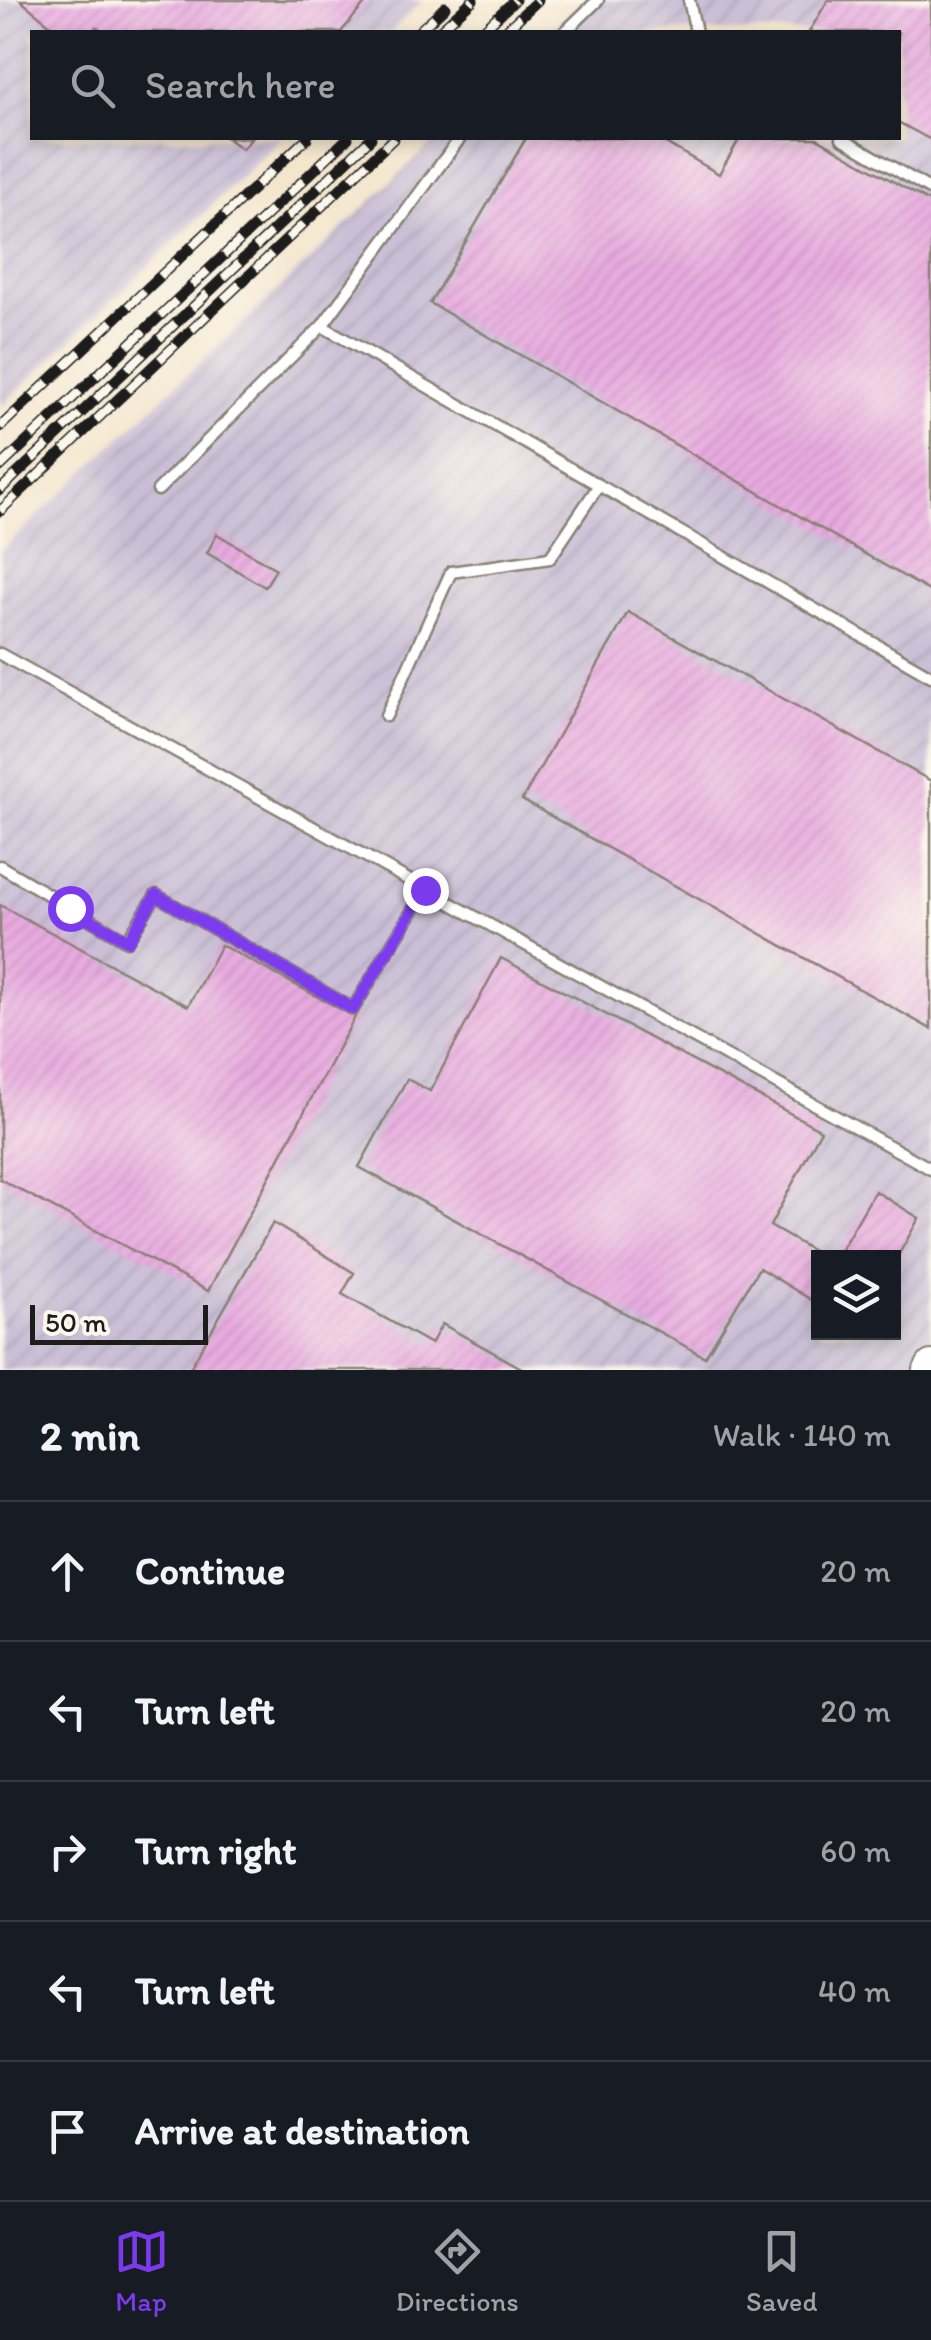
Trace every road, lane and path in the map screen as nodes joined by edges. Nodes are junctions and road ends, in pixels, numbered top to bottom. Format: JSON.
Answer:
{"nodes":[{"id":1,"x":598,"y":0,"type":"edge"},
{"id":2,"x":689,"y":0,"type":"edge"},
{"id":3,"x":567,"y":30,"type":"edge"},
{"id":4,"x":696,"y":30,"type":"edge"},
{"id":5,"x":459,"y":140,"type":"edge"},
{"id":6,"x":845,"y":140,"type":"edge"},
{"id":7,"x":931,"y":190,"type":"edge"},
{"id":8,"x":322,"y":326,"type":"junction"},
{"id":9,"x":599,"y":485,"type":"junction"},
{"id":10,"x":158,"y":490,"type":"dead end"},
{"id":11,"x":0,"y":654,"type":"edge"},
{"id":12,"x":931,"y":676,"type":"edge"},
{"id":13,"x":386,"y":716,"type":"dead end"},
{"id":14,"x":0,"y":866,"type":"edge"},
{"id":15,"x":425,"y":890,"type":"junction"},
{"id":16,"x":931,"y":1170,"type":"edge"}],
"edges":[{"from":1,"to":3,"type":"lane"},
{"from":2,"to":4,"type":"lane"},
{"from":5,"to":8,"type":"lane"},
{"from":6,"to":7,"type":"lane"},
{"from":8,"to":9,"type":"lane"},
{"from":8,"to":10,"type":"lane"},
{"from":9,"to":12,"type":"lane"},
{"from":9,"to":13,"type":"lane"},
{"from":11,"to":15,"type":"lane"},
{"from":14,"to":15,"type":"lane"},
{"from":15,"to":16,"type":"lane"}]}
